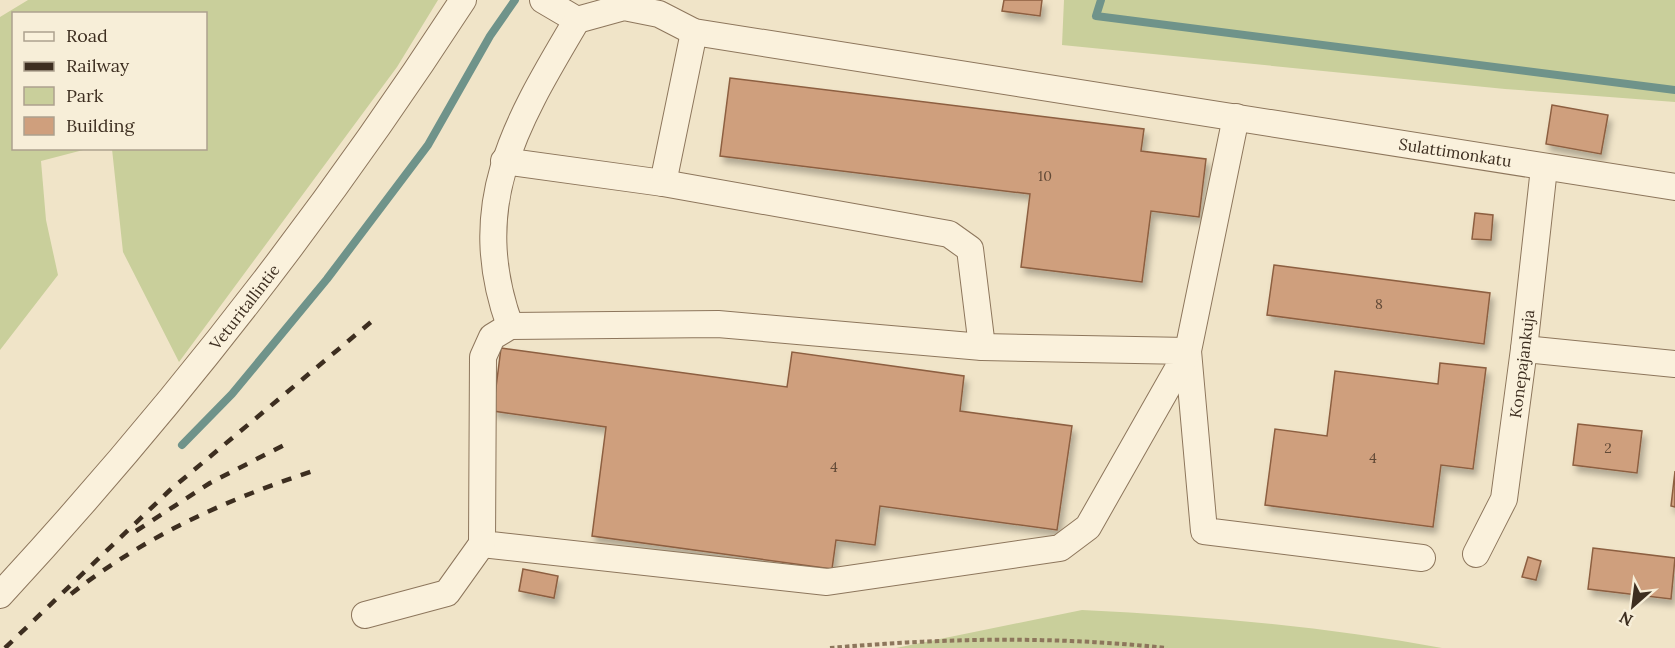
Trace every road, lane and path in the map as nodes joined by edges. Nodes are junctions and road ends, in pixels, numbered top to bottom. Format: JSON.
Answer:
{"nodes":[{"id":1,"x":463,"y":0,"type":"edge"},
{"id":2,"x":543,"y":0,"type":"edge"},
{"id":3,"x":577,"y":20,"type":"junction"},
{"id":4,"x":694,"y":32,"type":"junction"},
{"id":5,"x":1236,"y":117,"type":"junction"},
{"id":6,"x":504,"y":161,"type":"junction"},
{"id":7,"x":1544,"y":168,"type":"junction"},
{"id":8,"x":663,"y":183,"type":"junction"},
{"id":9,"x":1675,"y":187,"type":"edge"},
{"id":10,"x":510,"y":326,"type":"junction"},
{"id":11,"x":982,"y":347,"type":"junction"},
{"id":12,"x":1524,"y":349,"type":"junction"},
{"id":13,"x":1188,"y":351,"type":"junction"},
{"id":14,"x":1675,"y":364,"type":"edge"},
{"id":15,"x":482,"y":544,"type":"junction"},
{"id":16,"x":1476,"y":554,"type":"dead end"},
{"id":17,"x":1422,"y":558,"type":"dead end"},
{"id":18,"x":0,"y":595,"type":"edge"},
{"id":19,"x":365,"y":615,"type":"dead end"},
{"id":20,"x":830,"y":648,"type":"edge"},
{"id":21,"x":1167,"y":648,"type":"edge"}],
"edges":[{"from":1,"to":18,"type":"street","name":"Veturitallintie"},
{"from":2,"to":3,"type":"street"},
{"from":3,"to":4,"type":"street","name":"Sulattimonkatu"},
{"from":3,"to":6,"type":"street"},
{"from":4,"to":5,"type":"street","name":"Sulattimonkatu"},
{"from":4,"to":8,"type":"street"},
{"from":5,"to":7,"type":"street","name":"Sulattimonkatu"},
{"from":5,"to":13,"type":"street"},
{"from":6,"to":8,"type":"street"},
{"from":6,"to":10,"type":"street"},
{"from":7,"to":9,"type":"street","name":"Sulattimonkatu"},
{"from":7,"to":12,"type":"street","name":"Konepajankuja"},
{"from":8,"to":11,"type":"street"},
{"from":10,"to":11,"type":"street"},
{"from":10,"to":15,"type":"street"},
{"from":11,"to":13,"type":"street"},
{"from":12,"to":14,"type":"street"},
{"from":12,"to":16,"type":"street","name":"Konepajankuja"},
{"from":13,"to":15,"type":"street"},
{"from":13,"to":17,"type":"street"},
{"from":15,"to":19,"type":"street"},
{"from":20,"to":21,"type":"path"}]}
